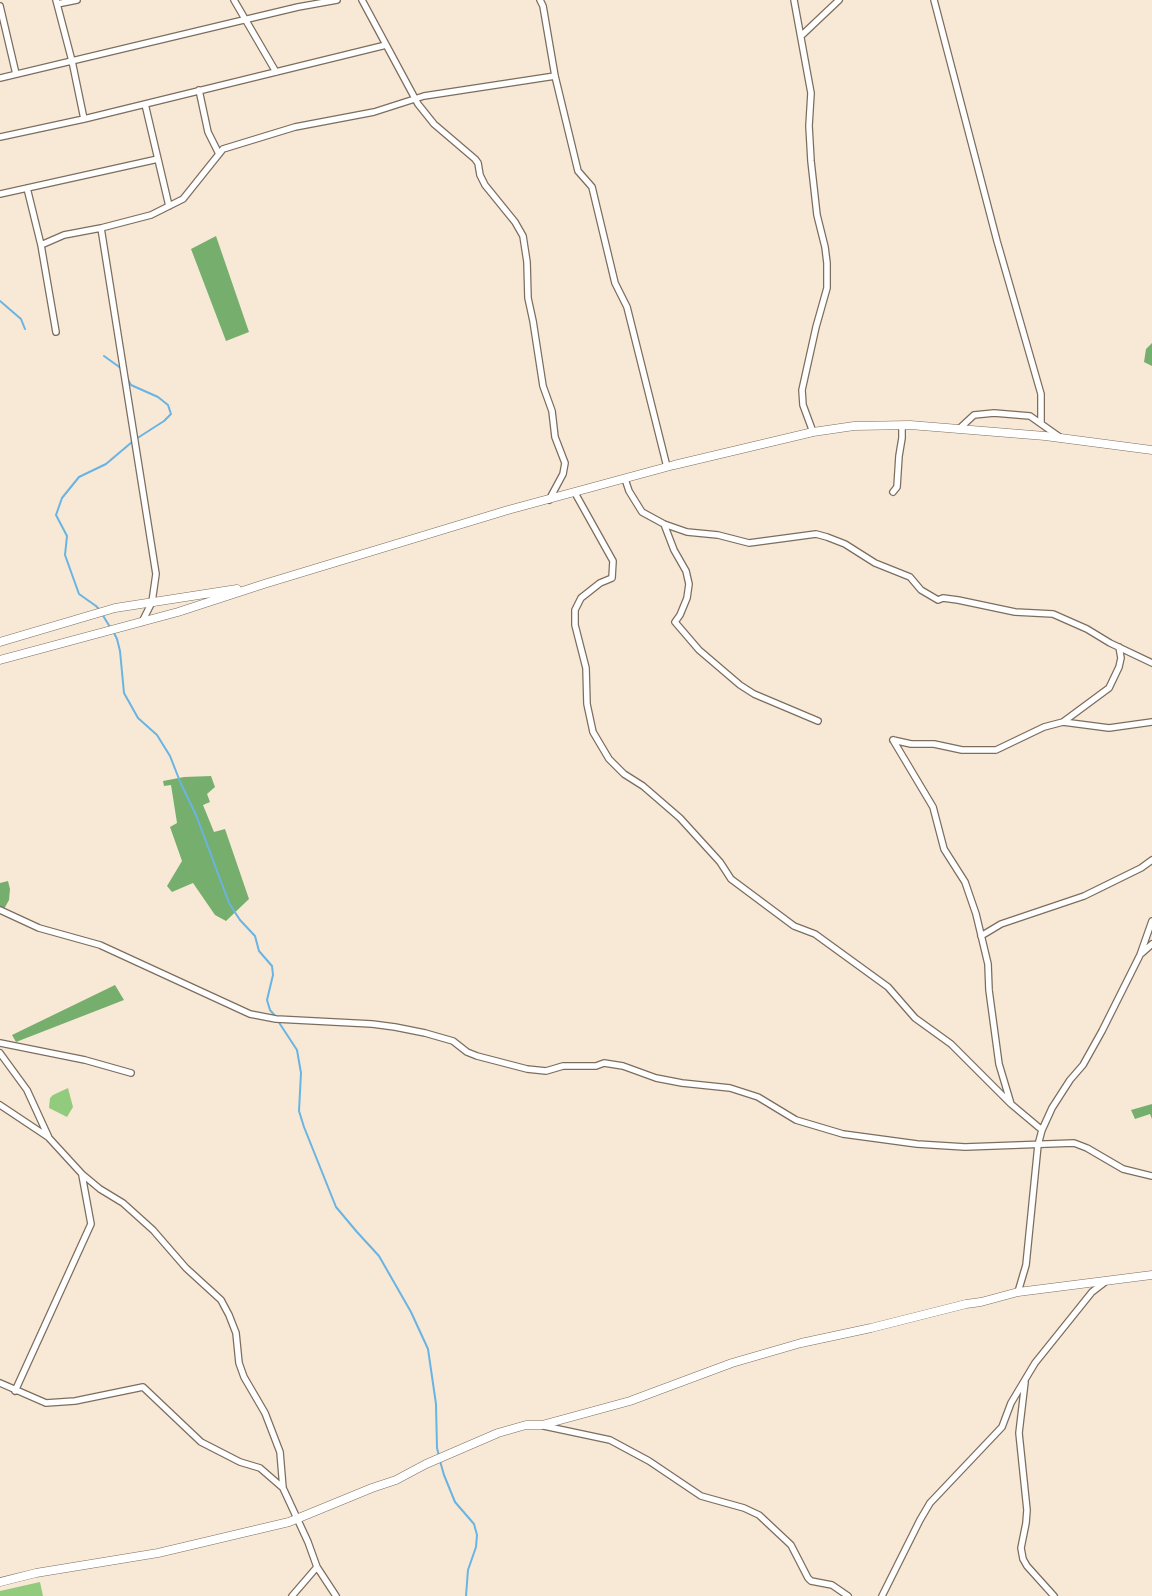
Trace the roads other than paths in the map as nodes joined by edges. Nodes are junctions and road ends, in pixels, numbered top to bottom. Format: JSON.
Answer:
{"nodes":[{"id":1,"x":77,"y":0,"type":"edge"},
{"id":2,"x":234,"y":0,"type":"edge"},
{"id":3,"x":294,"y":0,"type":"edge"},
{"id":4,"x":337,"y":0,"type":"edge"},
{"id":5,"x":362,"y":0,"type":"edge"},
{"id":6,"x":540,"y":0,"type":"edge"},
{"id":7,"x":794,"y":0,"type":"edge"},
{"id":8,"x":839,"y":0,"type":"edge"},
{"id":9,"x":934,"y":0,"type":"edge"},
{"id":10,"x":57,"y":2,"type":"edge"},
{"id":11,"x":0,"y":6,"type":"edge"},
{"id":12,"x":298,"y":8,"type":"junction"},
{"id":13,"x":246,"y":20,"type":"junction"},
{"id":14,"x":801,"y":36,"type":"junction"},
{"id":15,"x":386,"y":45,"type":"junction"},
{"id":16,"x":72,"y":61,"type":"junction"},
{"id":17,"x":276,"y":72,"type":"junction"},
{"id":18,"x":16,"y":74,"type":"junction"},
{"id":19,"x":554,"y":76,"type":"junction"},
{"id":20,"x":0,"y":78,"type":"edge"},
{"id":21,"x":200,"y":90,"type":"junction"},
{"id":22,"x":415,"y":99,"type":"junction"},
{"id":23,"x":145,"y":104,"type":"junction"},
{"id":24,"x":84,"y":119,"type":"junction"},
{"id":25,"x":0,"y":137,"type":"edge"},
{"id":26,"x":219,"y":154,"type":"junction"},
{"id":27,"x":158,"y":159,"type":"junction"},
{"id":28,"x":26,"y":188,"type":"junction"},
{"id":29,"x":0,"y":194,"type":"edge"},
{"id":30,"x":169,"y":206,"type":"junction"},
{"id":31,"x":101,"y":228,"type":"junction"},
{"id":32,"x":41,"y":246,"type":"junction"},
{"id":33,"x":56,"y":332,"type":"dead end"},
{"id":34,"x":1041,"y":423,"type":"junction"},
{"id":35,"x":902,"y":425,"type":"junction"},
{"id":36,"x":960,"y":428,"type":"junction"},
{"id":37,"x":813,"y":432,"type":"junction"},
{"id":38,"x":1061,"y":438,"type":"junction"},
{"id":39,"x":1152,"y":450,"type":"edge"},
{"id":40,"x":668,"y":467,"type":"junction"},
{"id":41,"x":625,"y":479,"type":"junction"},
{"id":42,"x":892,"y":492,"type":"dead end"},
{"id":43,"x":575,"y":493,"type":"junction"},
{"id":44,"x":549,"y":500,"type":"junction"},
{"id":45,"x":664,"y":524,"type":"junction"},
{"id":46,"x":256,"y":586,"type":"junction"},
{"id":47,"x":152,"y":602,"type":"junction"},
{"id":48,"x":142,"y":622,"type":"junction"},
{"id":49,"x":0,"y":642,"type":"edge"},
{"id":50,"x":1119,"y":647,"type":"junction"},
{"id":51,"x":0,"y":660,"type":"edge"},
{"id":52,"x":1152,"y":663,"type":"edge"},
{"id":53,"x":818,"y":721,"type":"dead end"},
{"id":54,"x":1063,"y":722,"type":"junction"},
{"id":55,"x":1152,"y":722,"type":"edge"},
{"id":56,"x":1152,"y":860,"type":"edge"},
{"id":57,"x":0,"y":910,"type":"edge"},
{"id":58,"x":1152,"y":921,"type":"edge"},
{"id":59,"x":981,"y":936,"type":"junction"},
{"id":60,"x":1152,"y":944,"type":"edge"},
{"id":61,"x":1140,"y":955,"type":"junction"},
{"id":62,"x":0,"y":1043,"type":"edge"},
{"id":63,"x":0,"y":1053,"type":"edge"},
{"id":64,"x":131,"y":1073,"type":"dead end"},
{"id":65,"x":1011,"y":1104,"type":"junction"},
{"id":66,"x":0,"y":1105,"type":"edge"},
{"id":67,"x":1042,"y":1130,"type":"junction"},
{"id":68,"x":49,"y":1138,"type":"junction"},
{"id":69,"x":1038,"y":1145,"type":"junction"},
{"id":70,"x":82,"y":1174,"type":"junction"},
{"id":71,"x":1152,"y":1176,"type":"edge"},
{"id":72,"x":1152,"y":1275,"type":"edge"},
{"id":73,"x":1105,"y":1282,"type":"junction"},
{"id":74,"x":1018,"y":1292,"type":"junction"},
{"id":75,"x":1026,"y":1378,"type":"junction"},
{"id":76,"x":0,"y":1383,"type":"edge"},
{"id":77,"x":16,"y":1390,"type":"junction"},
{"id":78,"x":542,"y":1425,"type":"junction"},
{"id":79,"x":283,"y":1488,"type":"junction"},
{"id":80,"x":297,"y":1518,"type":"junction"},
{"id":81,"x":317,"y":1567,"type":"junction"},
{"id":82,"x":0,"y":1582,"type":"edge"},
{"id":83,"x":292,"y":1596,"type":"edge"},
{"id":84,"x":336,"y":1596,"type":"edge"},
{"id":85,"x":848,"y":1596,"type":"edge"},
{"id":86,"x":882,"y":1596,"type":"edge"},
{"id":87,"x":1054,"y":1596,"type":"edge"}],
"edges":[{"from":1,"to":10,"type":"street"},
{"from":2,"to":13,"type":"street"},
{"from":3,"to":12,"type":"street"},
{"from":4,"to":12,"type":"street"},
{"from":5,"to":15,"type":"street"},
{"from":6,"to":19,"type":"street"},
{"from":7,"to":14,"type":"street"},
{"from":8,"to":14,"type":"street"},
{"from":9,"to":34,"type":"street"},
{"from":10,"to":16,"type":"street"},
{"from":11,"to":18,"type":"street"},
{"from":12,"to":13,"type":"street"},
{"from":13,"to":16,"type":"street"},
{"from":13,"to":17,"type":"street"},
{"from":14,"to":37,"type":"street"},
{"from":15,"to":17,"type":"street"},
{"from":15,"to":22,"type":"street"},
{"from":16,"to":18,"type":"street"},
{"from":16,"to":24,"type":"street"},
{"from":17,"to":21,"type":"street"},
{"from":18,"to":20,"type":"street"},
{"from":19,"to":22,"type":"street"},
{"from":19,"to":40,"type":"street"},
{"from":21,"to":23,"type":"street"},
{"from":21,"to":26,"type":"street"},
{"from":22,"to":26,"type":"street"},
{"from":22,"to":44,"type":"street"},
{"from":23,"to":24,"type":"street"},
{"from":23,"to":27,"type":"street"},
{"from":24,"to":25,"type":"street"},
{"from":26,"to":30,"type":"street"},
{"from":27,"to":28,"type":"street"},
{"from":27,"to":30,"type":"street"},
{"from":28,"to":29,"type":"street"},
{"from":28,"to":32,"type":"street"},
{"from":30,"to":31,"type":"street"},
{"from":31,"to":32,"type":"street"},
{"from":31,"to":47,"type":"street"},
{"from":32,"to":33,"type":"street"},
{"from":34,"to":36,"type":"street"},
{"from":34,"to":38,"type":"street"},
{"from":35,"to":36,"type":"street"},
{"from":35,"to":37,"type":"street"},
{"from":35,"to":42,"type":"street"},
{"from":36,"to":38,"type":"street"},
{"from":37,"to":40,"type":"street"},
{"from":38,"to":39,"type":"street"},
{"from":40,"to":41,"type":"street"},
{"from":41,"to":43,"type":"street"},
{"from":41,"to":45,"type":"street"},
{"from":43,"to":44,"type":"street"},
{"from":43,"to":65,"type":"street"},
{"from":44,"to":46,"type":"street"},
{"from":45,"to":50,"type":"street"},
{"from":45,"to":53,"type":"street"},
{"from":46,"to":47,"type":"street"},
{"from":46,"to":48,"type":"street"},
{"from":47,"to":48,"type":"street"},
{"from":47,"to":49,"type":"street"},
{"from":48,"to":51,"type":"street"},
{"from":50,"to":52,"type":"street"},
{"from":50,"to":54,"type":"street"},
{"from":54,"to":55,"type":"street"},
{"from":54,"to":59,"type":"street"},
{"from":56,"to":59,"type":"street"},
{"from":57,"to":69,"type":"street"},
{"from":58,"to":61,"type":"street"},
{"from":59,"to":65,"type":"street"},
{"from":60,"to":61,"type":"street"},
{"from":61,"to":67,"type":"street"},
{"from":62,"to":64,"type":"street"},
{"from":63,"to":68,"type":"street"},
{"from":65,"to":67,"type":"street"},
{"from":66,"to":68,"type":"street"},
{"from":67,"to":69,"type":"street"},
{"from":68,"to":70,"type":"street"},
{"from":69,"to":71,"type":"street"},
{"from":69,"to":74,"type":"street"},
{"from":70,"to":77,"type":"street"},
{"from":70,"to":79,"type":"street"},
{"from":72,"to":73,"type":"street"},
{"from":73,"to":74,"type":"street"},
{"from":73,"to":75,"type":"street"},
{"from":74,"to":78,"type":"street"},
{"from":75,"to":86,"type":"street"},
{"from":75,"to":87,"type":"street"},
{"from":76,"to":77,"type":"street"},
{"from":77,"to":79,"type":"street"},
{"from":78,"to":80,"type":"street"},
{"from":78,"to":85,"type":"street"},
{"from":79,"to":80,"type":"street"},
{"from":80,"to":81,"type":"street"},
{"from":80,"to":82,"type":"street"},
{"from":81,"to":83,"type":"street"},
{"from":81,"to":84,"type":"street"}]}
